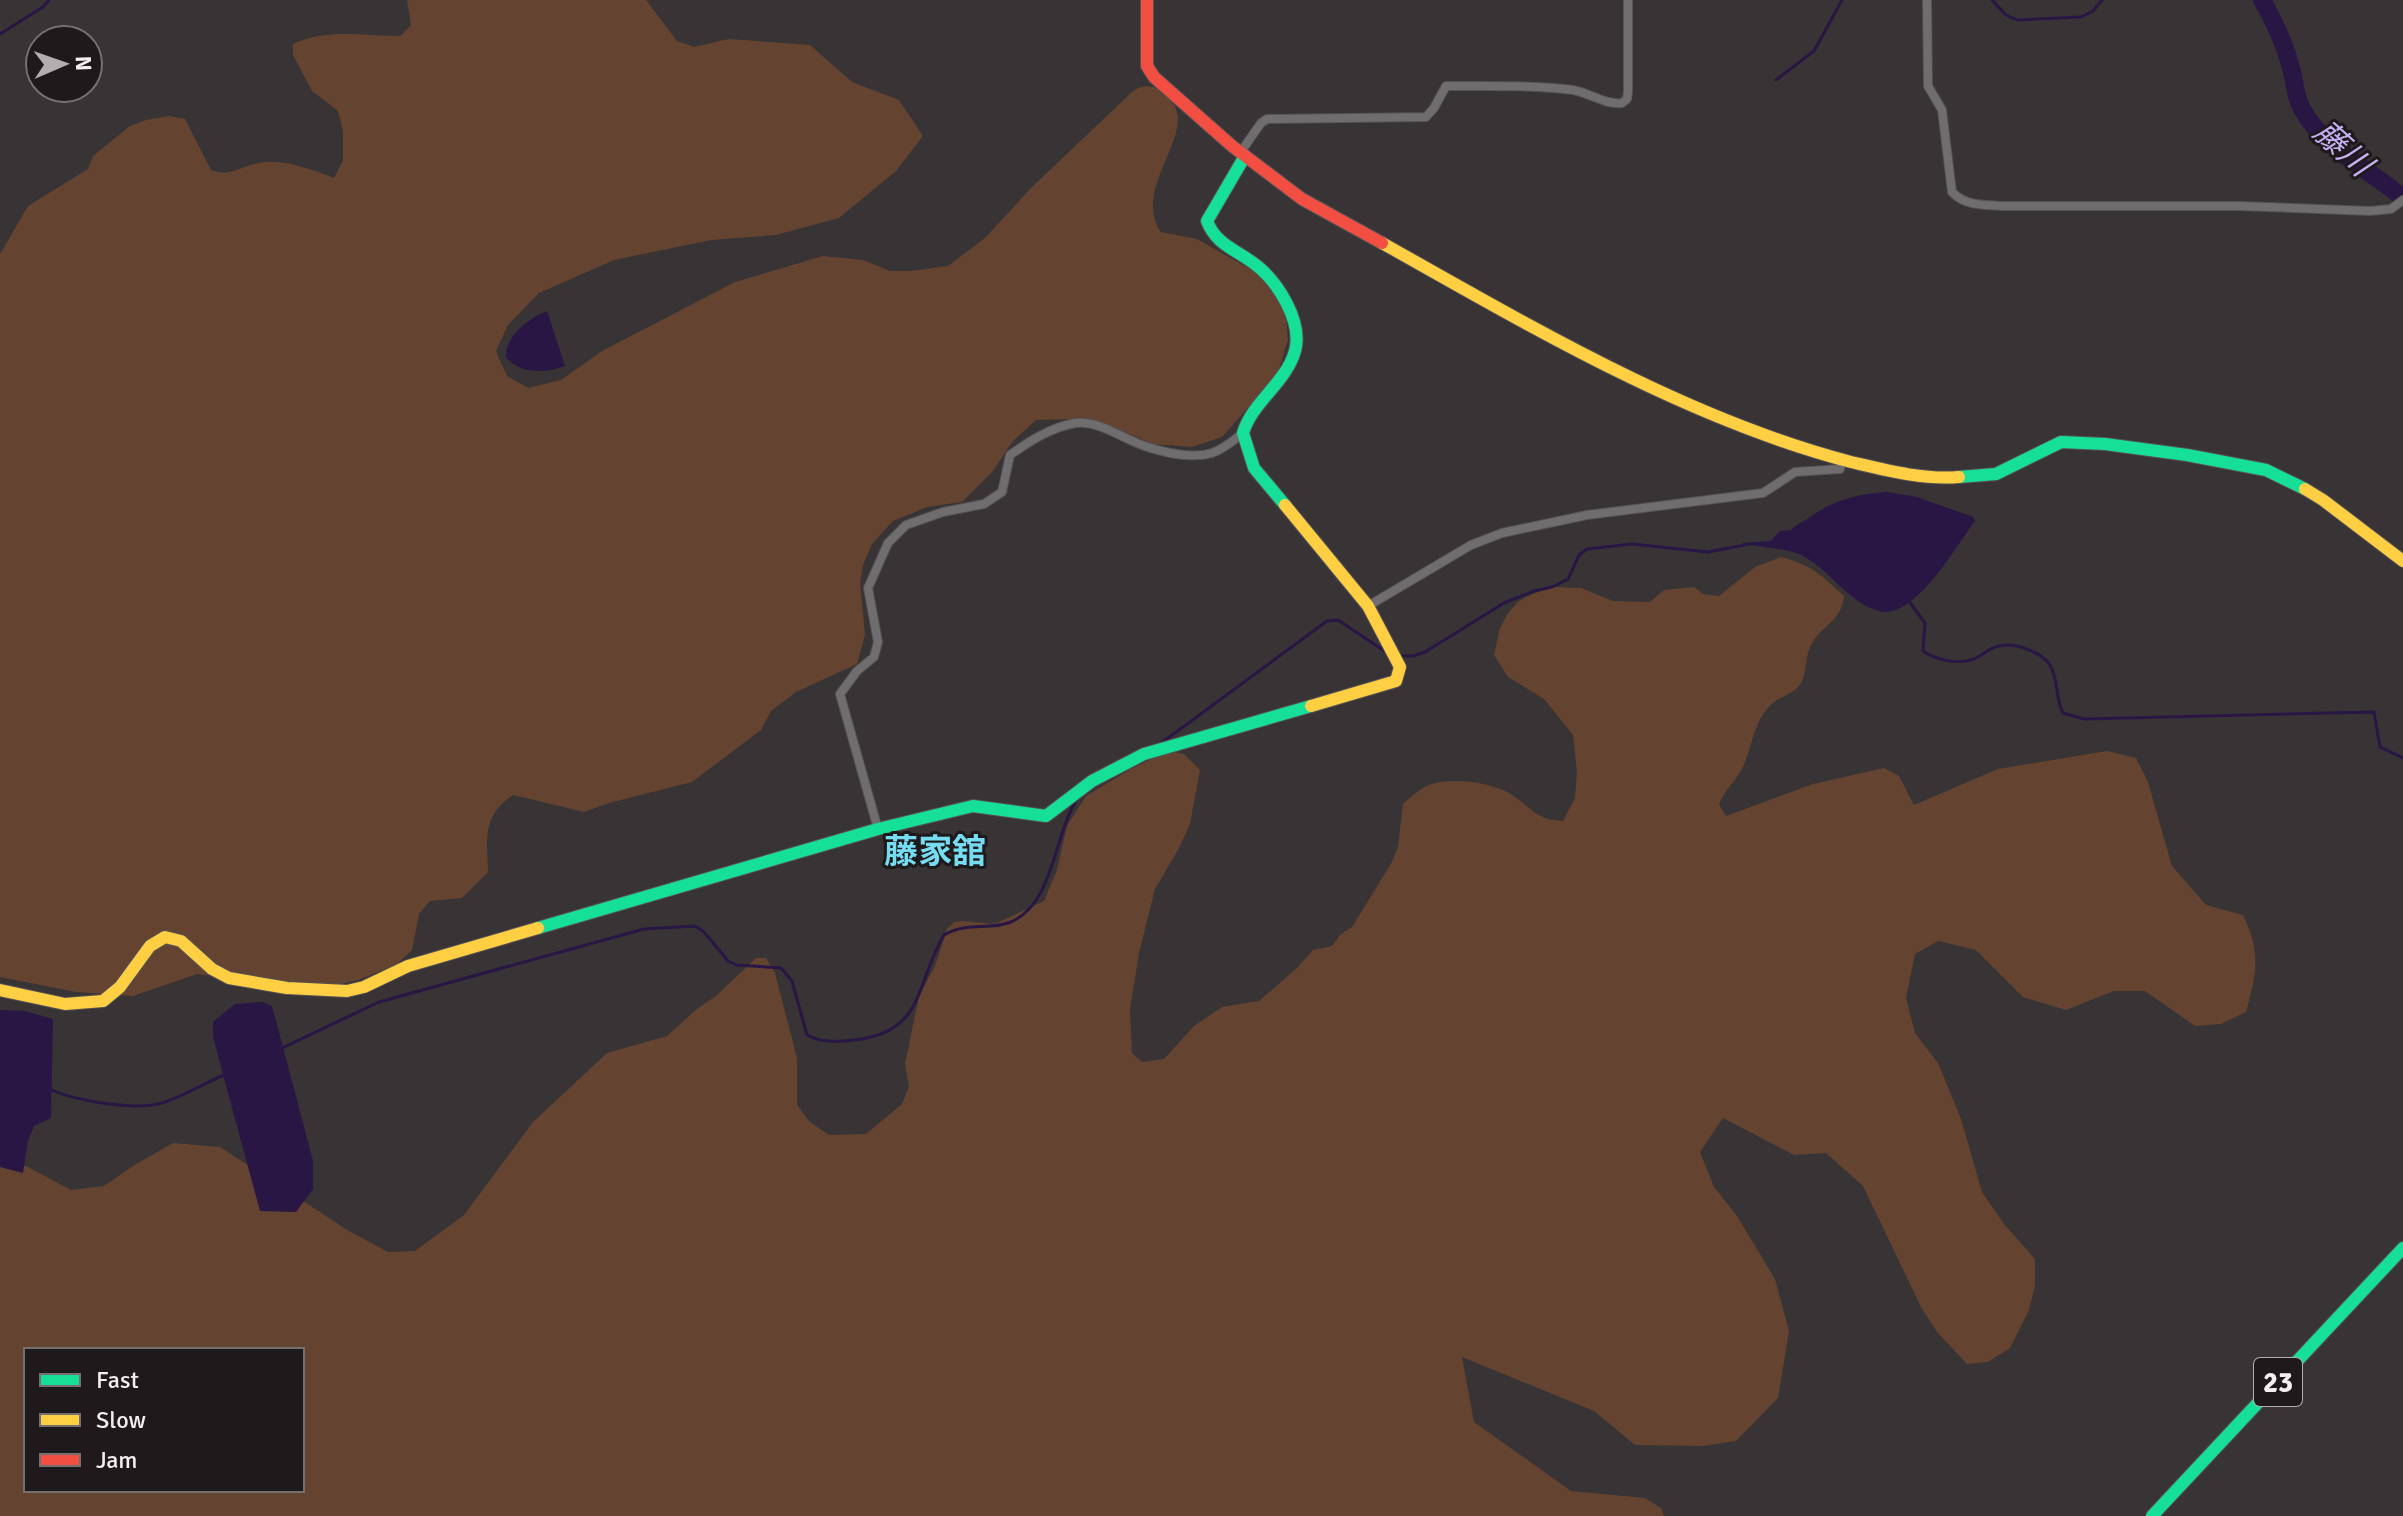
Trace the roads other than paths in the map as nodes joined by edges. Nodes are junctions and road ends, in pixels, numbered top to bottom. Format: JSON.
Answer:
{"nodes":[{"id":1,"x":1147,"y":0,"type":"edge"},
{"id":2,"x":1628,"y":0,"type":"edge"},
{"id":3,"x":1927,"y":0,"type":"edge"},
{"id":4,"x":1243,"y":155,"type":"junction"},
{"id":5,"x":2403,"y":200,"type":"edge"},
{"id":6,"x":1243,"y":433,"type":"junction"},
{"id":7,"x":1841,"y":460,"type":"junction"},
{"id":8,"x":2403,"y":561,"type":"edge"},
{"id":9,"x":1368,"y":606,"type":"junction"},
{"id":10,"x":878,"y":829,"type":"junction"},
{"id":11,"x":0,"y":990,"type":"edge"},
{"id":12,"x":2403,"y":1248,"type":"edge"},
{"id":13,"x":2152,"y":1516,"type":"edge"}],
"edges":[{"from":1,"to":4,"type":"street"},
{"from":2,"to":4,"type":"street"},
{"from":3,"to":5,"type":"street"},
{"from":4,"to":6,"type":"street"},
{"from":4,"to":7,"type":"street"},
{"from":6,"to":9,"type":"street"},
{"from":6,"to":10,"type":"street"},
{"from":7,"to":8,"type":"street"},
{"from":7,"to":9,"type":"street"},
{"from":9,"to":10,"type":"street"},
{"from":10,"to":11,"type":"street"},
{"from":12,"to":13,"type":"street","number":"23"}]}
